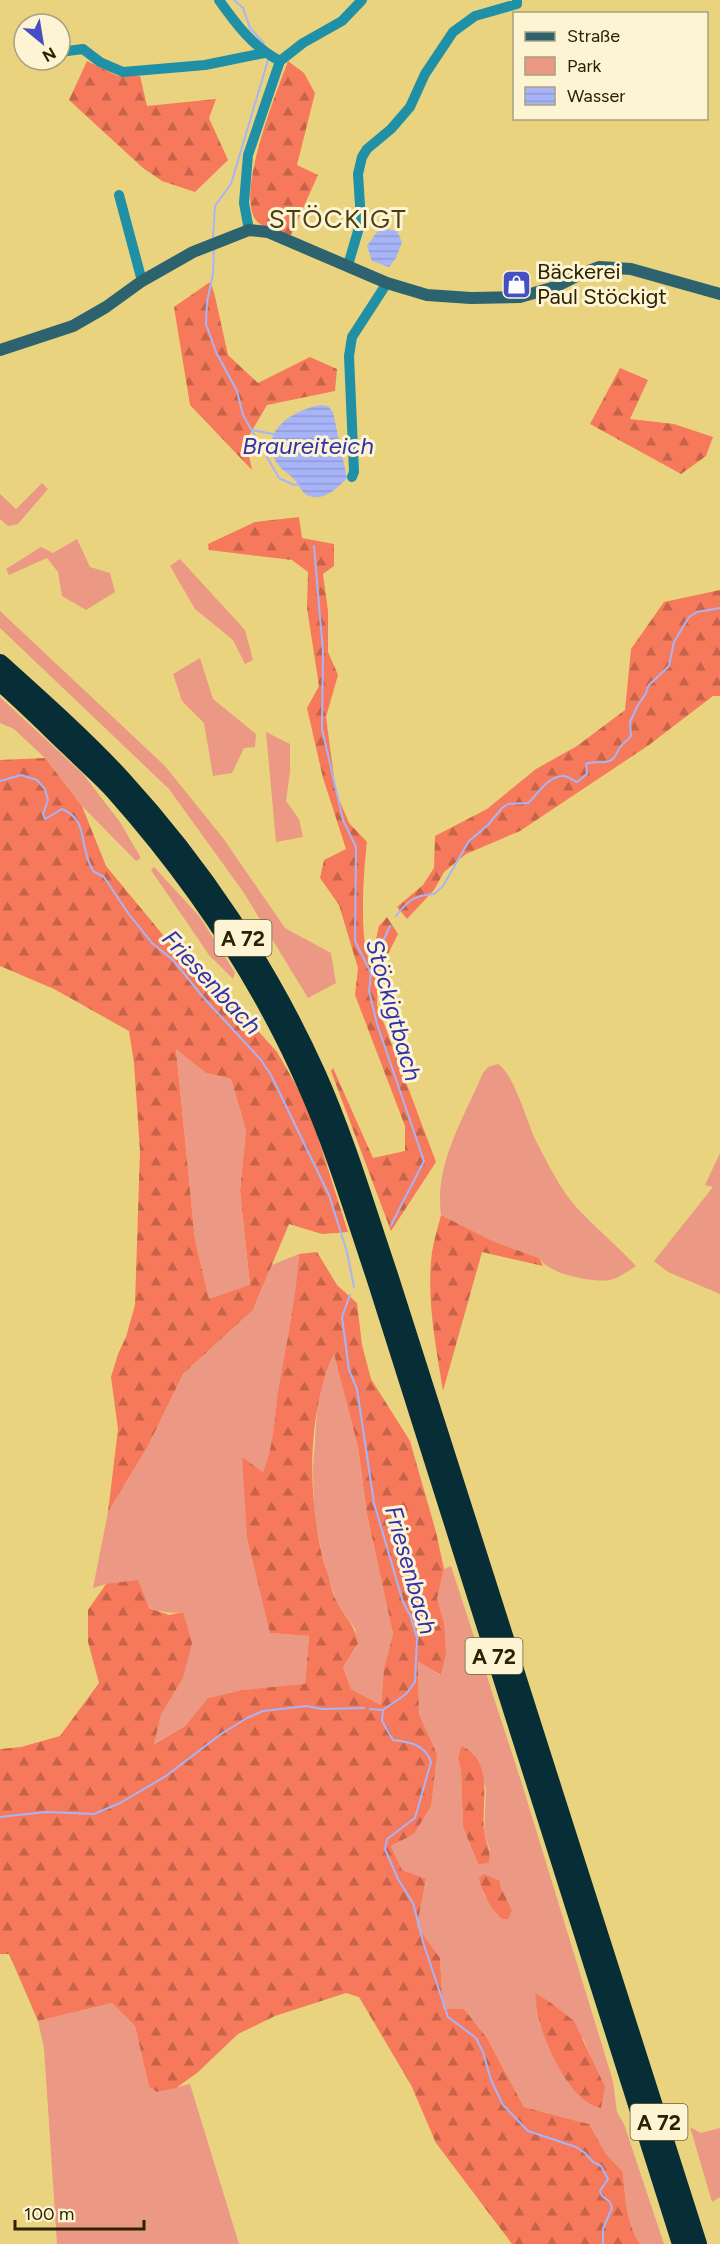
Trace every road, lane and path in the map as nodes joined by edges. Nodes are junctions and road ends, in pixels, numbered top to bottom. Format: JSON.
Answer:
{"nodes":[{"id":1,"x":219,"y":0,"type":"edge"},
{"id":2,"x":362,"y":0,"type":"edge"},
{"id":3,"x":517,"y":0,"type":"edge"},
{"id":4,"x":72,"y":50,"type":"edge"},
{"id":5,"x":264,"y":53,"type":"junction"},
{"id":6,"x":280,"y":61,"type":"junction"},
{"id":7,"x":119,"y":195,"type":"dead end"},
{"id":8,"x":249,"y":230,"type":"junction"},
{"id":9,"x":348,"y":265,"type":"junction"},
{"id":10,"x":142,"y":281,"type":"junction"},
{"id":11,"x":387,"y":283,"type":"junction"},
{"id":12,"x":720,"y":294,"type":"edge"},
{"id":13,"x":0,"y":350,"type":"edge"},
{"id":14,"x":352,"y":477,"type":"dead end"},
{"id":15,"x":0,"y":663,"type":"edge"},
{"id":16,"x":0,"y":682,"type":"edge"},
{"id":17,"x":382,"y":1277,"type":"junction"},
{"id":18,"x":391,"y":1306,"type":"junction"},
{"id":19,"x":681,"y":2244,"type":"edge"},
{"id":20,"x":698,"y":2244,"type":"edge"}],
"edges":[{"from":1,"to":5,"type":"street"},
{"from":2,"to":6,"type":"street"},
{"from":3,"to":9,"type":"street"},
{"from":4,"to":5,"type":"street"},
{"from":5,"to":6,"type":"street"},
{"from":6,"to":8,"type":"street"},
{"from":7,"to":10,"type":"street"},
{"from":8,"to":9,"type":"street"},
{"from":8,"to":10,"type":"street"},
{"from":9,"to":11,"type":"street"},
{"from":10,"to":13,"type":"street"},
{"from":11,"to":12,"type":"street"},
{"from":11,"to":14,"type":"street"},
{"from":15,"to":17,"type":"highway","number":"A 72"},
{"from":16,"to":17,"type":"highway","number":"A 72"},
{"from":17,"to":18,"type":"highway","number":"A 72"},
{"from":18,"to":19,"type":"highway","number":"A 72"},
{"from":18,"to":20,"type":"highway","number":"A 72"}]}
